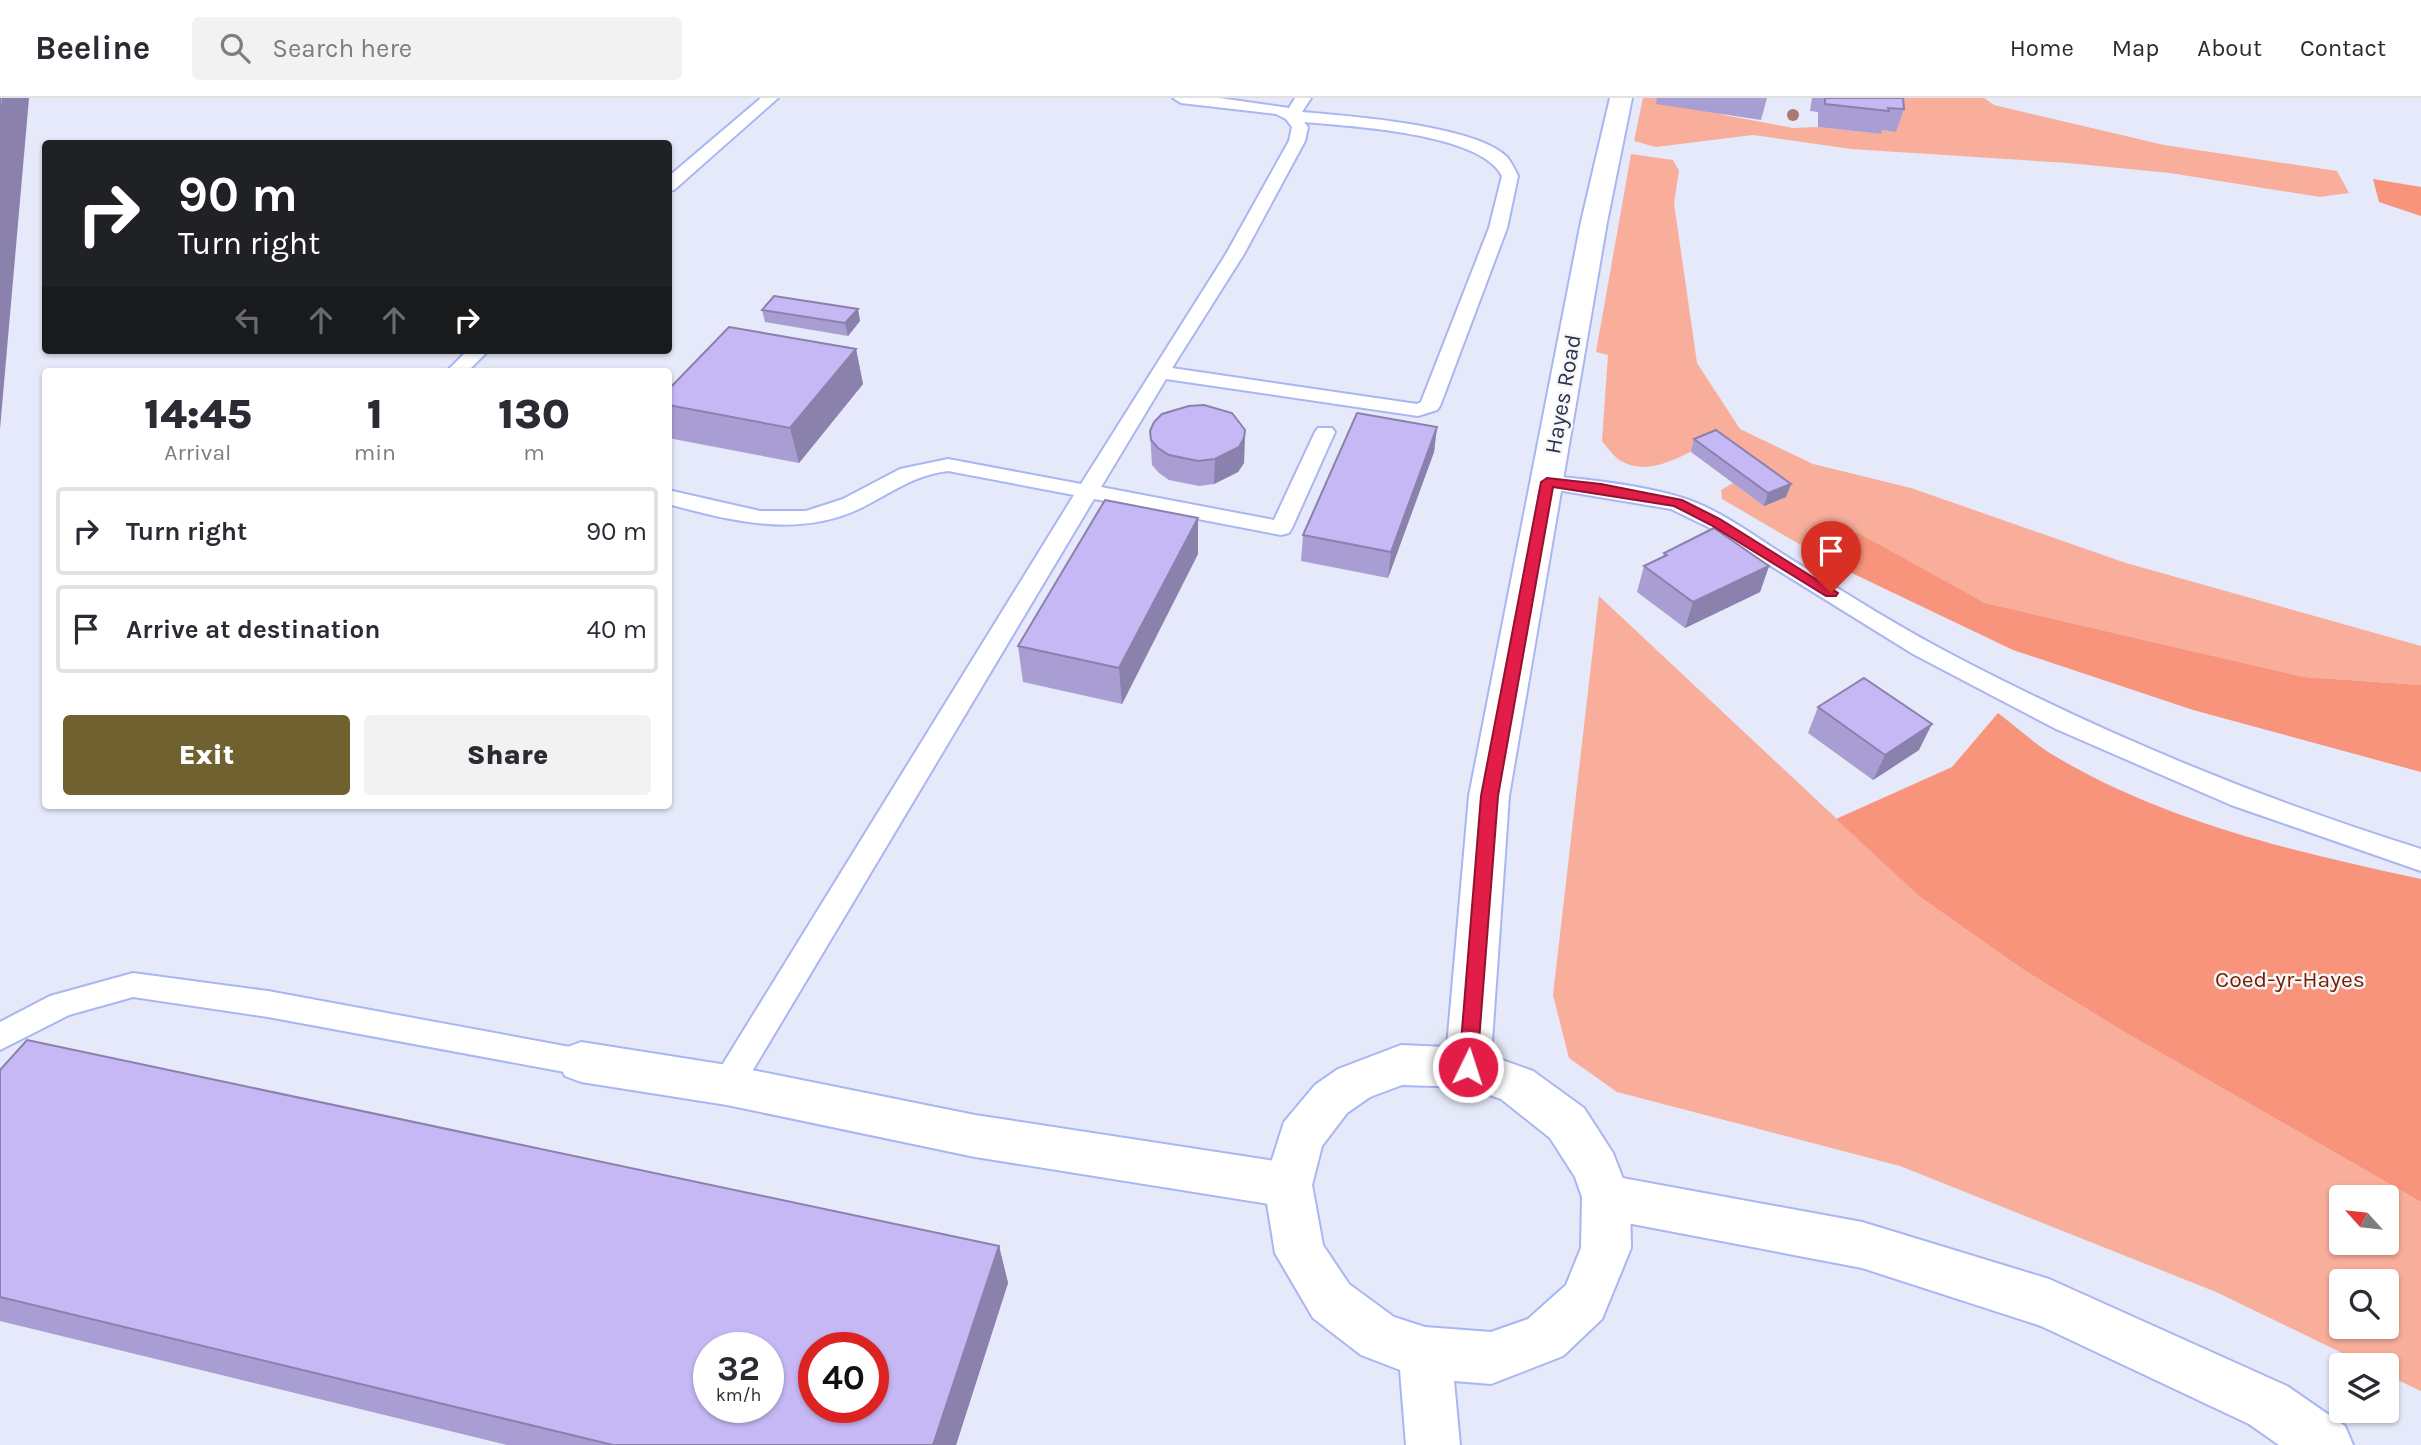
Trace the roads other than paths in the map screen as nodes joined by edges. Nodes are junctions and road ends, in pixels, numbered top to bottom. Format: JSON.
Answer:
{"nodes":[{"id":1,"x":770,"y":98,"type":"edge"},
{"id":2,"x":1181,"y":98,"type":"edge"},
{"id":3,"x":1621,"y":98,"type":"edge"},
{"id":4,"x":1297,"y":107,"type":"edge"},
{"id":5,"x":672,"y":183,"type":"edge"},
{"id":6,"x":475,"y":354,"type":"edge"},
{"id":7,"x":460,"y":368,"type":"edge"},
{"id":8,"x":1160,"y":372,"type":"junction"},
{"id":9,"x":1325,"y":432,"type":"dead end"},
{"id":10,"x":1547,"y":482,"type":"junction"},
{"id":11,"x":1089,"y":491,"type":"junction"},
{"id":12,"x":672,"y":498,"type":"edge"},
{"id":13,"x":2421,"y":860,"type":"edge"},
{"id":14,"x":0,"y":1037,"type":"edge"},
{"id":15,"x":581,"y":1062,"type":"joint"},
{"id":16,"x":1468,"y":1067,"type":"junction"},
{"id":17,"x":727,"y":1086,"type":"junction"},
{"id":18,"x":1288,"y":1185,"type":"junction"},
{"id":19,"x":1606,"y":1196,"type":"junction"},
{"id":20,"x":1425,"y":1353,"type":"junction"},
{"id":21,"x":1433,"y":1445,"type":"edge"},
{"id":22,"x":2326,"y":1445,"type":"edge"}],
"edges":[{"from":1,"to":5,"type":"lane"},
{"from":2,"to":4,"type":"lane"},
{"from":3,"to":10,"type":"street","name":"Hayes Road"},
{"from":4,"to":8,"type":"lane"},
{"from":4,"to":8,"type":"lane"},
{"from":6,"to":7,"type":"lane"},
{"from":8,"to":11,"type":"lane"},
{"from":9,"to":11,"type":"lane"},
{"from":10,"to":13,"type":"lane"},
{"from":10,"to":16,"type":"street","name":"Hayes Road"},
{"from":11,"to":12,"type":"lane"},
{"from":11,"to":17,"type":"lane"},
{"from":14,"to":15,"type":"lane"},
{"from":15,"to":17,"type":"street"},
{"from":16,"to":18,"type":"street"},
{"from":16,"to":19,"type":"street"},
{"from":17,"to":18,"type":"street"},
{"from":18,"to":20,"type":"street"},
{"from":19,"to":20,"type":"street"},
{"from":19,"to":22,"type":"street"},
{"from":20,"to":21,"type":"street"}]}
